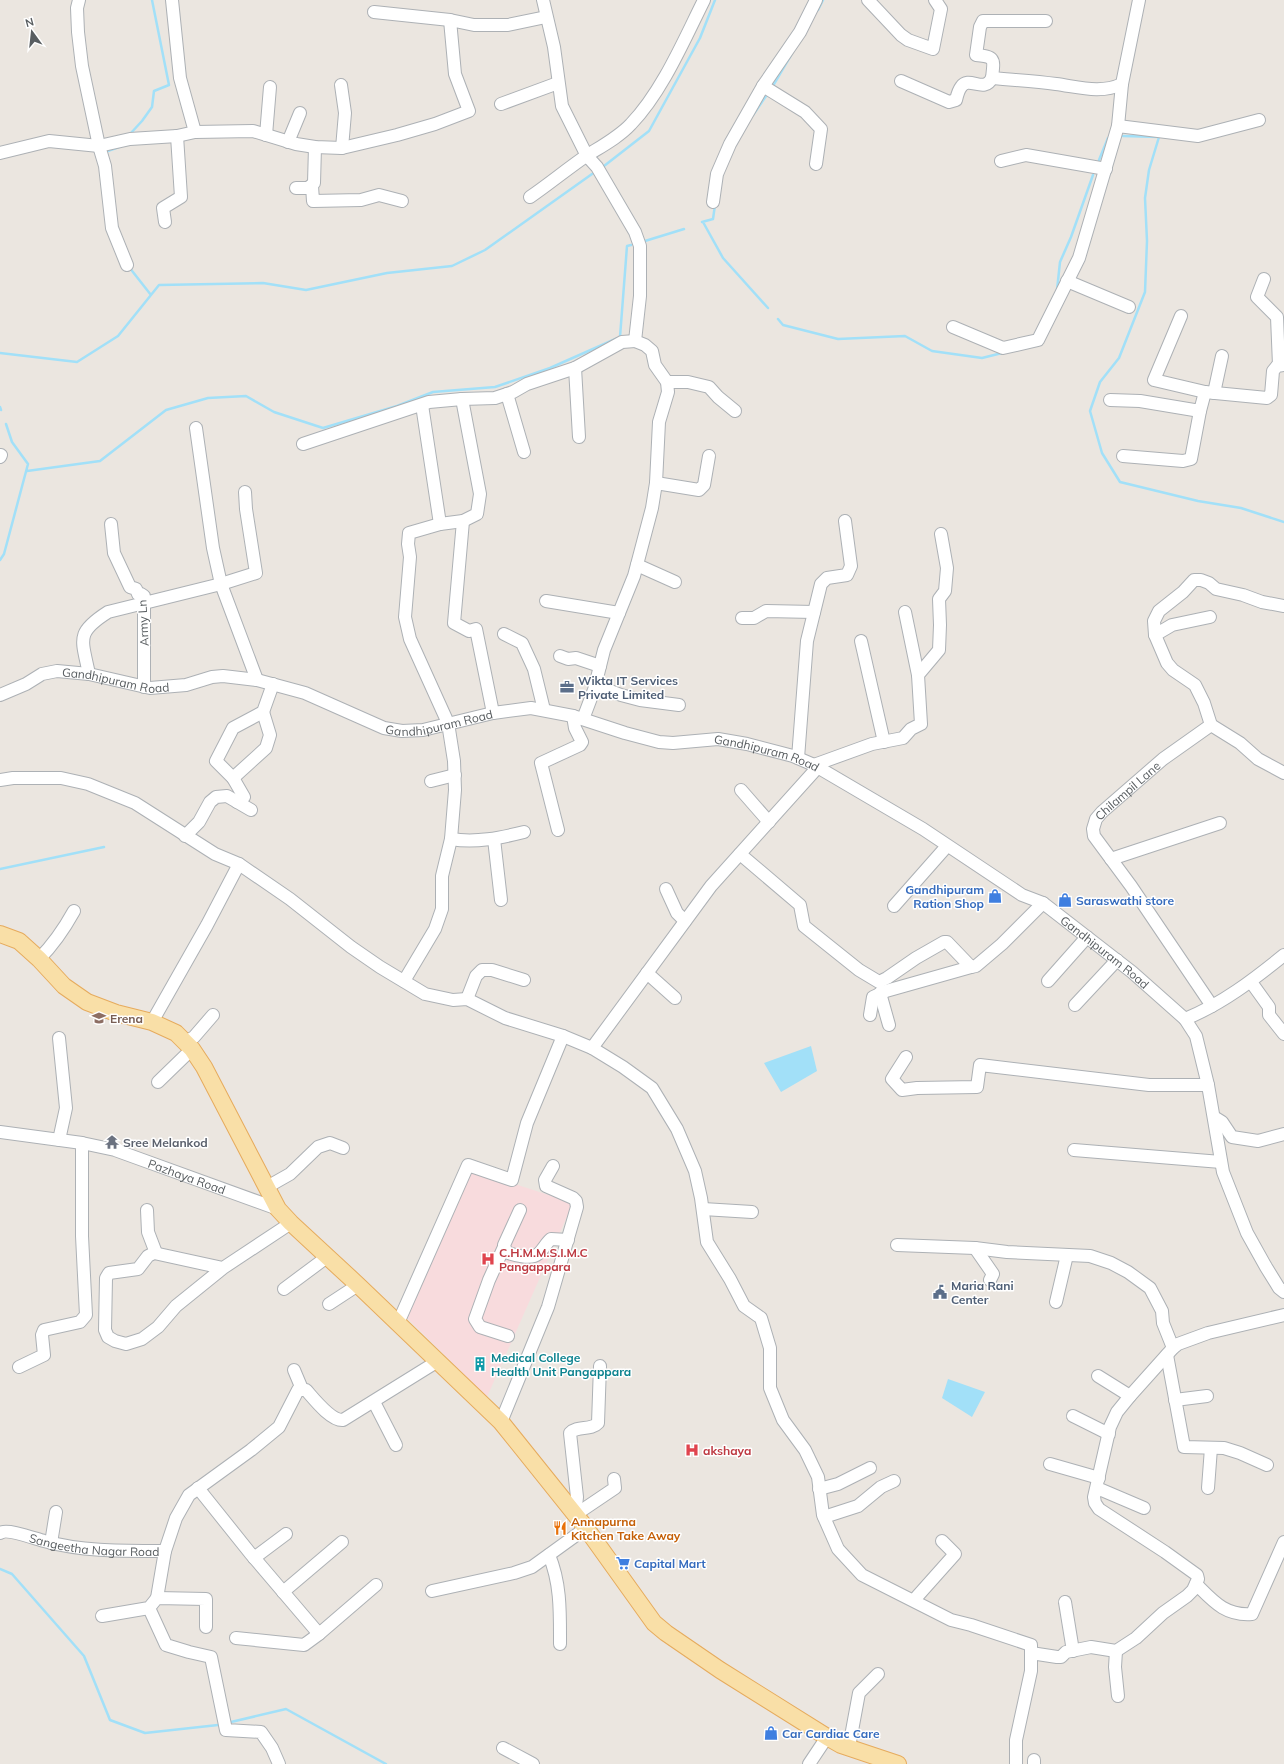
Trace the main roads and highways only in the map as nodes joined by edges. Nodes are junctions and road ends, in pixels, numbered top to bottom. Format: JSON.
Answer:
{"nodes":[{"id":1,"x":0,"y":934,"type":"edge"},
{"id":2,"x":898,"y":1764,"type":"edge"}],
"edges":[{"from":1,"to":2,"type":"main road"}]}
